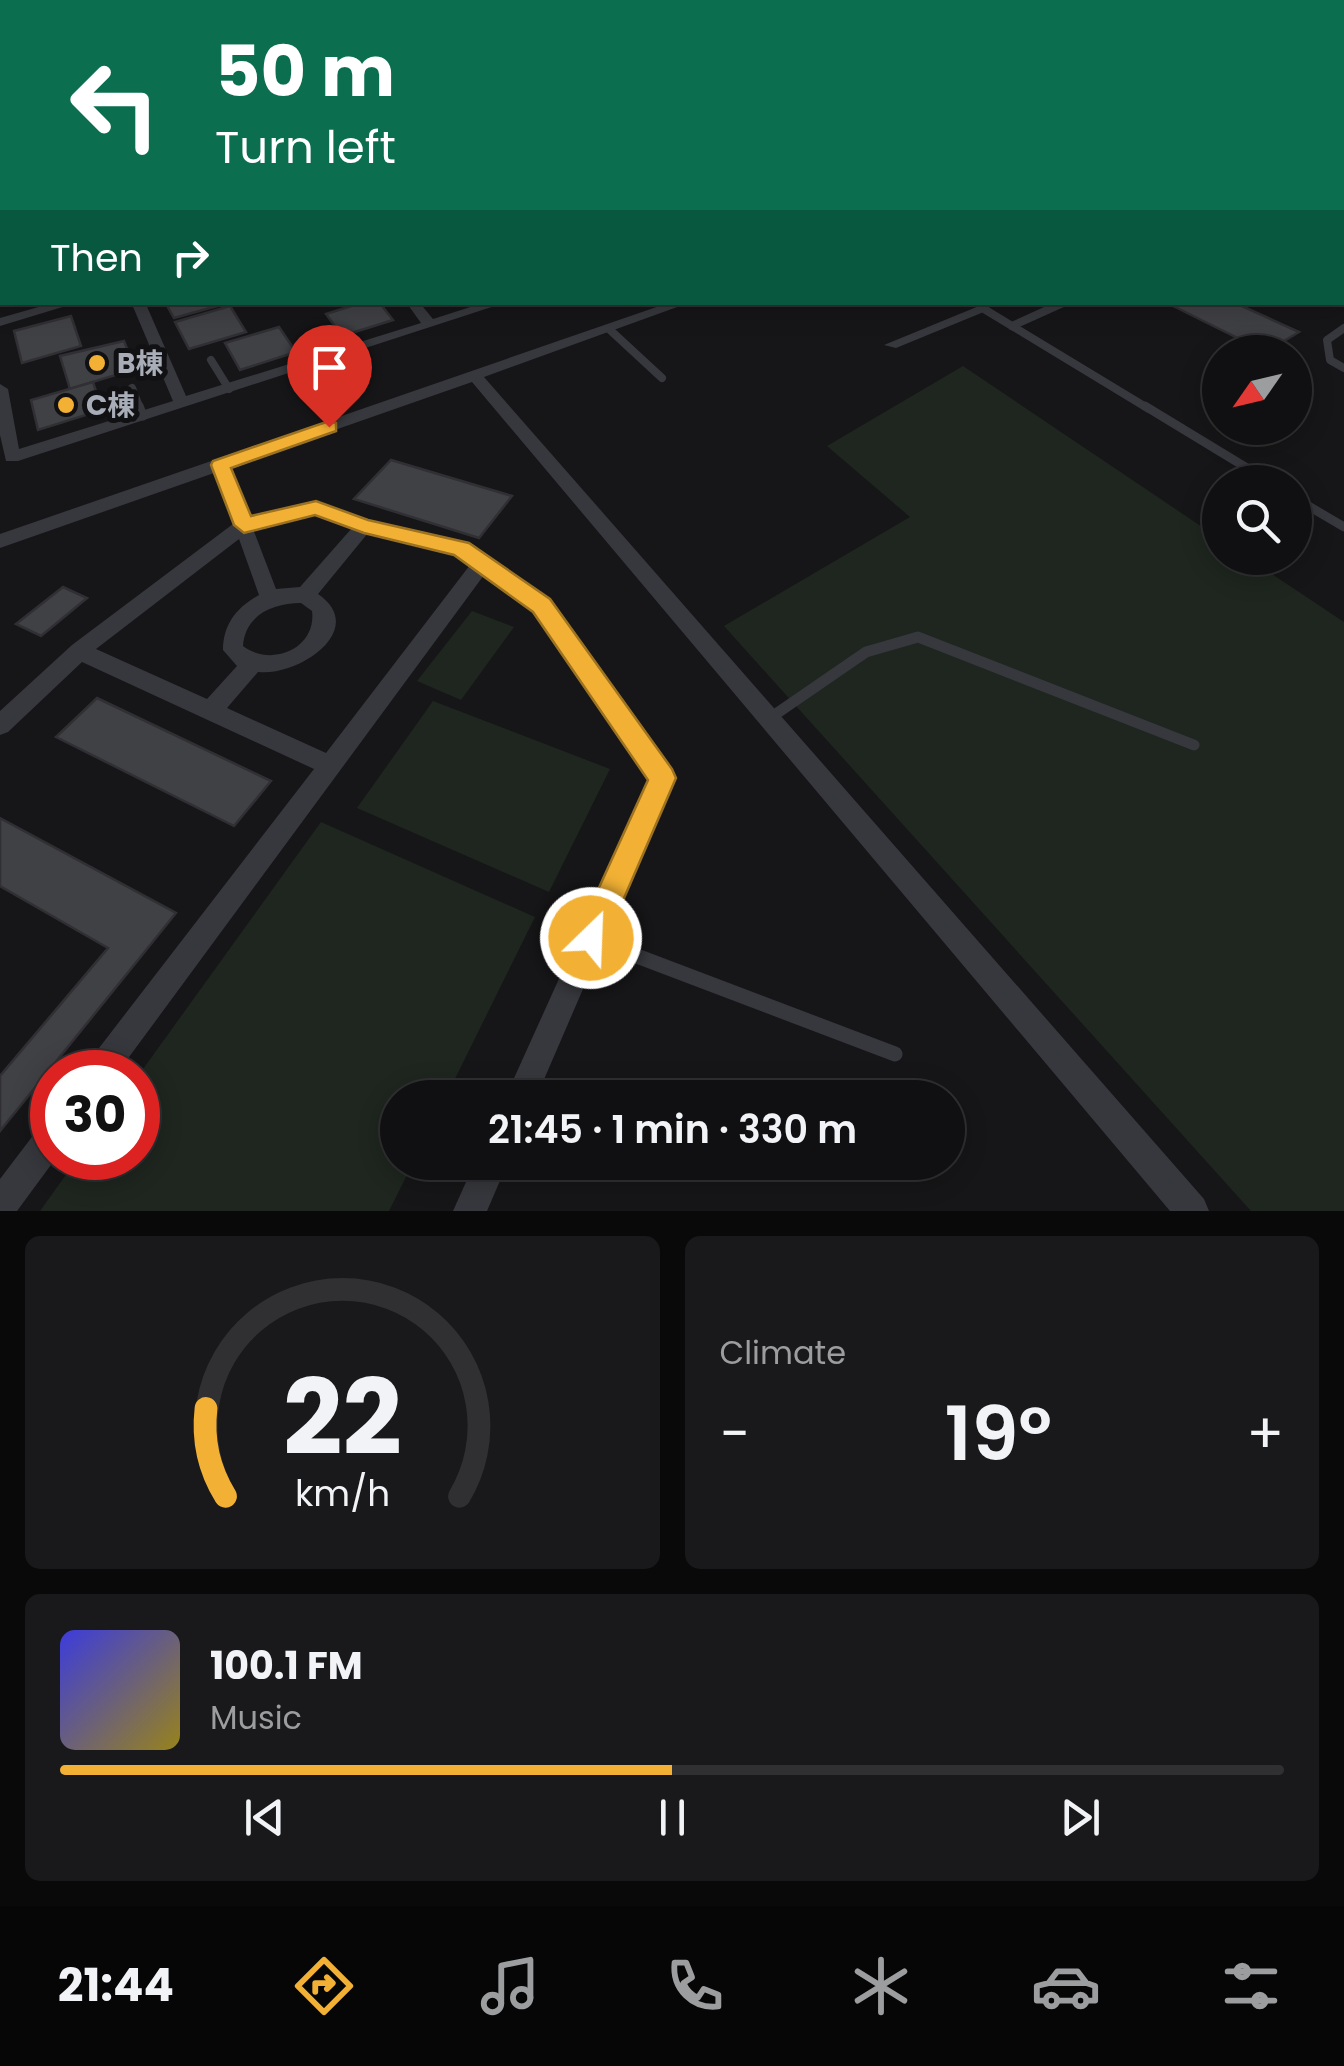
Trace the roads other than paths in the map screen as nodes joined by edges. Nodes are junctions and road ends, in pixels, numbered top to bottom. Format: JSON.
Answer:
{"nodes":[{"id":1,"x":62,"y":305,"type":"edge"},
{"id":2,"x":139,"y":305,"type":"edge"},
{"id":3,"x":414,"y":305,"type":"edge"},
{"id":4,"x":493,"y":305,"type":"edge"},
{"id":5,"x":677,"y":305,"type":"edge"},
{"id":6,"x":1058,"y":305,"type":"edge"},
{"id":7,"x":978,"y":306,"type":"edge"},
{"id":8,"x":0,"y":322,"type":"edge"},
{"id":9,"x":430,"y":325,"type":"junction"},
{"id":10,"x":1012,"y":326,"type":"junction"},
{"id":11,"x":1344,"y":328,"type":"edge"},
{"id":12,"x":609,"y":329,"type":"junction"},
{"id":13,"x":891,"y":344,"type":"dead end"},
{"id":14,"x":212,"y":360,"type":"dead end"},
{"id":15,"x":1344,"y":368,"type":"edge"},
{"id":16,"x":475,"y":376,"type":"junction"},
{"id":17,"x":662,"y":378,"type":"dead end"},
{"id":18,"x":0,"y":388,"type":"edge"},
{"id":19,"x":132,"y":388,"type":"dead end"},
{"id":20,"x":229,"y":389,"type":"junction"},
{"id":21,"x":182,"y":404,"type":"junction"},
{"id":22,"x":143,"y":416,"type":"junction"},
{"id":23,"x":8,"y":454,"type":"edge"},
{"id":24,"x":220,"y":465,"type":"junction"},
{"id":25,"x":1242,"y":465,"type":"edge"},
{"id":26,"x":1312,"y":508,"type":"edge"},
{"id":27,"x":244,"y":525,"type":"junction"},
{"id":28,"x":364,"y":526,"type":"junction"},
{"id":29,"x":1344,"y":527,"type":"edge"},
{"id":30,"x":0,"y":541,"type":"edge"},
{"id":31,"x":482,"y":564,"type":"junction"},
{"id":32,"x":304,"y":595,"type":"junction"},
{"id":33,"x":270,"y":598,"type":"junction"},
{"id":34,"x":79,"y":652,"type":"junction"},
{"id":35,"x":252,"y":664,"type":"junction"},
{"id":36,"x":210,"y":711,"type":"junction"},
{"id":37,"x":769,"y":719,"type":"junction"},
{"id":38,"x":0,"y":725,"type":"edge"},
{"id":39,"x":1194,"y":745,"type":"dead end"},
{"id":40,"x":330,"y":766,"type":"junction"},
{"id":41,"x":591,"y":938,"type":"junction"},
{"id":42,"x":117,"y":1050,"type":"edge"},
{"id":43,"x":895,"y":1054,"type":"dead end"},
{"id":44,"x":528,"y":1080,"type":"edge"},
{"id":45,"x":30,"y":1166,"type":"edge"},
{"id":46,"x":484,"y":1180,"type":"edge"},
{"id":47,"x":0,"y":1206,"type":"edge"},
{"id":48,"x":470,"y":1211,"type":"edge"},
{"id":49,"x":1192,"y":1211,"type":"edge"}],
"edges":[{"from":1,"to":8,"type":"street"},
{"from":2,"to":21,"type":"street"},
{"from":3,"to":9,"type":"street"},
{"from":4,"to":9,"type":"street"},
{"from":5,"to":12,"type":"street"},
{"from":6,"to":10,"type":"lane"},
{"from":7,"to":10,"type":"lane"},
{"from":7,"to":13,"type":"street"},
{"from":9,"to":20,"type":"street"},
{"from":10,"to":25,"type":"lane"},
{"from":11,"to":15,"type":"lane"},
{"from":12,"to":16,"type":"street"},
{"from":12,"to":17,"type":"lane"},
{"from":14,"to":20,"type":"lane"},
{"from":16,"to":24,"type":"street"},
{"from":16,"to":37,"type":"street"},
{"from":18,"to":23,"type":"street"},
{"from":19,"to":22,"type":"lane"},
{"from":20,"to":21,"type":"street"},
{"from":21,"to":22,"type":"street"},
{"from":22,"to":23,"type":"street"},
{"from":24,"to":27,"type":"street"},
{"from":24,"to":30,"type":"street"},
{"from":26,"to":29,"type":"lane"},
{"from":27,"to":28,"type":"street"},
{"from":27,"to":33,"type":"street"},
{"from":27,"to":34,"type":"street"},
{"from":28,"to":31,"type":"street"},
{"from":28,"to":32,"type":"street"},
{"from":31,"to":40,"type":"street"},
{"from":31,"to":41,"type":"street"},
{"from":32,"to":33,"type":"street"},
{"from":32,"to":35,"type":"street"},
{"from":33,"to":35,"type":"street"},
{"from":34,"to":36,"type":"street"},
{"from":34,"to":38,"type":"street"},
{"from":35,"to":36,"type":"street"},
{"from":36,"to":40,"type":"street"},
{"from":37,"to":39,"type":"lane"},
{"from":37,"to":49,"type":"street"},
{"from":40,"to":42,"type":"street"},
{"from":41,"to":43,"type":"lane"},
{"from":41,"to":44,"type":"street"},
{"from":45,"to":47,"type":"street"},
{"from":46,"to":48,"type":"street"}]}
